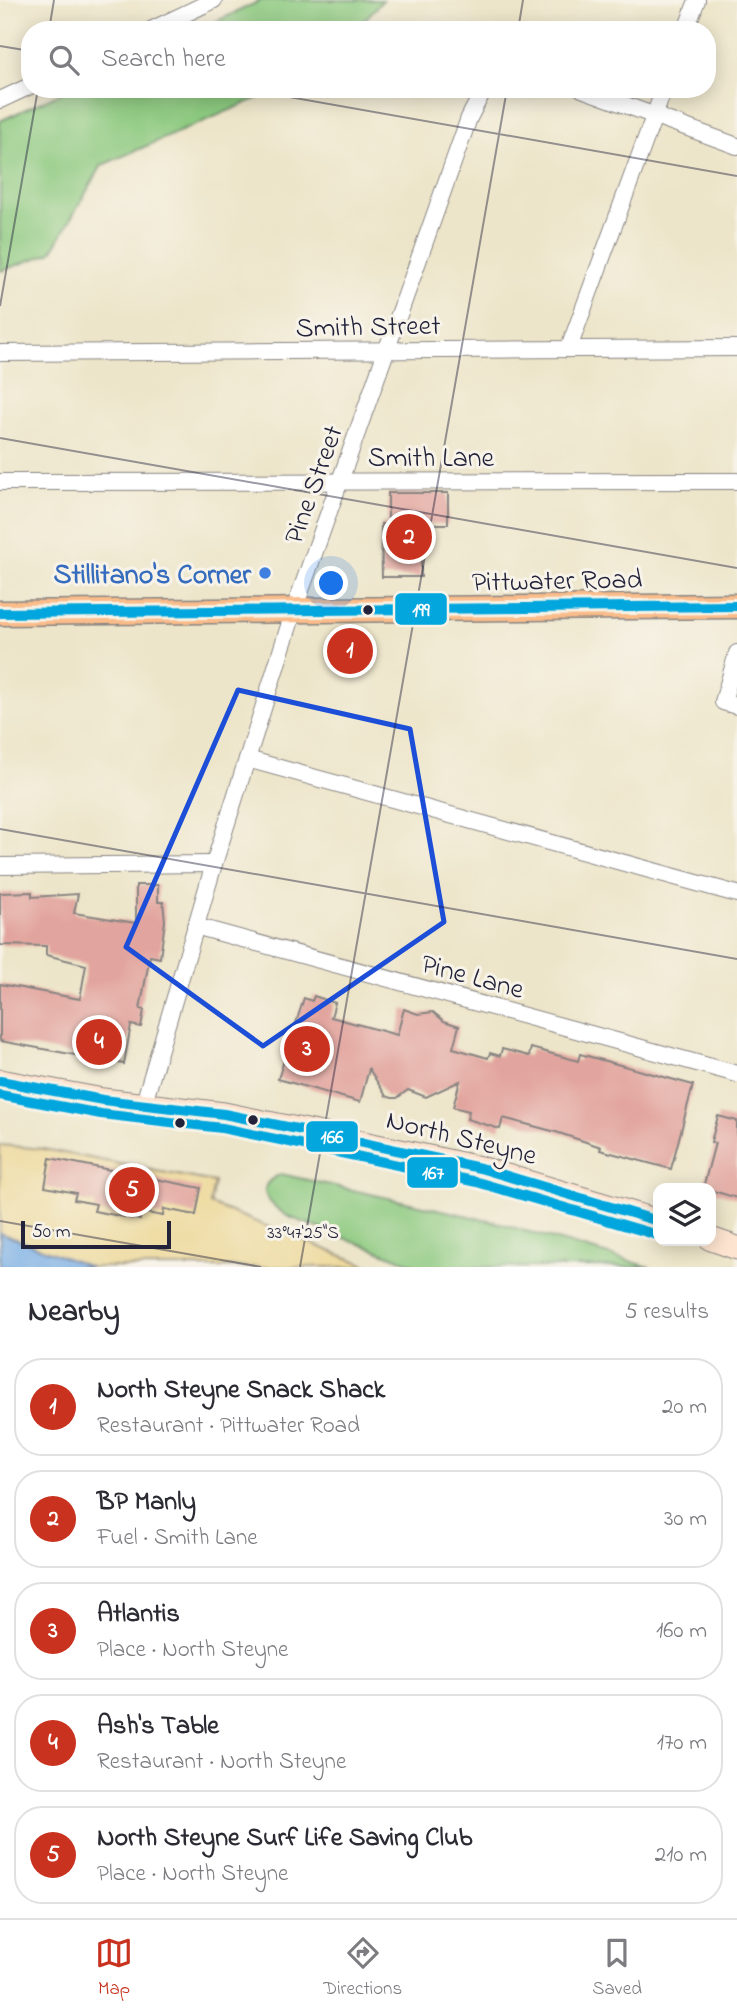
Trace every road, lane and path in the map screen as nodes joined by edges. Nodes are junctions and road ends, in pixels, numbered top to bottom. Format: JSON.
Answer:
{"nodes":[{"id":1,"x":214,"y":0,"type":"edge"},
{"id":2,"x":696,"y":0,"type":"edge"},
{"id":3,"x":170,"y":21,"type":"edge"},
{"id":4,"x":689,"y":21,"type":"edge"},
{"id":5,"x":21,"y":90,"type":"edge"},
{"id":6,"x":479,"y":98,"type":"edge"},
{"id":7,"x":605,"y":98,"type":"edge"},
{"id":8,"x":661,"y":98,"type":"edge"},
{"id":9,"x":0,"y":100,"type":"edge"},
{"id":10,"x":654,"y":117,"type":"junction"},
{"id":11,"x":737,"y":146,"type":"edge"},
{"id":12,"x":569,"y":348,"type":"junction"},
{"id":13,"x":737,"y":348,"type":"edge"},
{"id":14,"x":387,"y":351,"type":"junction"},
{"id":15,"x":0,"y":353,"type":"edge"},
{"id":16,"x":737,"y":481,"type":"edge"},
{"id":17,"x":0,"y":482,"type":"edge"},
{"id":18,"x":341,"y":482,"type":"junction"},
{"id":19,"x":737,"y":606,"type":"edge"},
{"id":20,"x":294,"y":610,"type":"junction"},
{"id":21,"x":0,"y":613,"type":"edge"},
{"id":22,"x":737,"y":653,"type":"edge"},
{"id":23,"x":737,"y":706,"type":"edge"},
{"id":24,"x":247,"y":759,"type":"junction"},
{"id":25,"x":214,"y":864,"type":"junction"},
{"id":26,"x":0,"y":866,"type":"edge"},
{"id":27,"x":737,"y":894,"type":"edge"},
{"id":28,"x":195,"y":926,"type":"junction"},
{"id":29,"x":737,"y":1074,"type":"edge"},
{"id":30,"x":0,"y":1081,"type":"edge"},
{"id":31,"x":144,"y":1104,"type":"junction"},
{"id":32,"x":653,"y":1220,"type":"edge"},
{"id":33,"x":716,"y":1241,"type":"edge"},
{"id":34,"x":737,"y":1248,"type":"edge"}],
"edges":[{"from":1,"to":3,"type":"street"},
{"from":2,"to":4,"type":"street"},
{"from":5,"to":9,"type":"street"},
{"from":6,"to":14,"type":"street","name":"Pine Street"},
{"from":7,"to":10,"type":"street"},
{"from":8,"to":10,"type":"street"},
{"from":10,"to":11,"type":"street"},
{"from":10,"to":12,"type":"street"},
{"from":12,"to":13,"type":"street","name":"Smith Street"},
{"from":12,"to":14,"type":"street","name":"Smith Street"},
{"from":14,"to":15,"type":"street","name":"Smith Street"},
{"from":14,"to":18,"type":"street","name":"Pine Street"},
{"from":16,"to":18,"type":"street","name":"Smith Lane"},
{"from":17,"to":18,"type":"street","name":"Smith Lane"},
{"from":18,"to":20,"type":"street","name":"Pine Street"},
{"from":19,"to":20,"type":"main road","name":"Pittwater Road"},
{"from":20,"to":21,"type":"main road","name":"Pittwater Road"},
{"from":20,"to":24,"type":"street","name":"Pine Street"},
{"from":22,"to":23,"type":"street"},
{"from":24,"to":25,"type":"street","name":"Pine Street"},
{"from":24,"to":27,"type":"street"},
{"from":25,"to":26,"type":"street"},
{"from":25,"to":28,"type":"street","name":"Pine Street"},
{"from":28,"to":29,"type":"street","name":"Pine Lane"},
{"from":28,"to":31,"type":"street","name":"Pine Street"},
{"from":30,"to":31,"type":"main road","name":"North Steyne"},
{"from":31,"to":32,"type":"main road","name":"North Steyne"},
{"from":33,"to":34,"type":"main road"}]}
